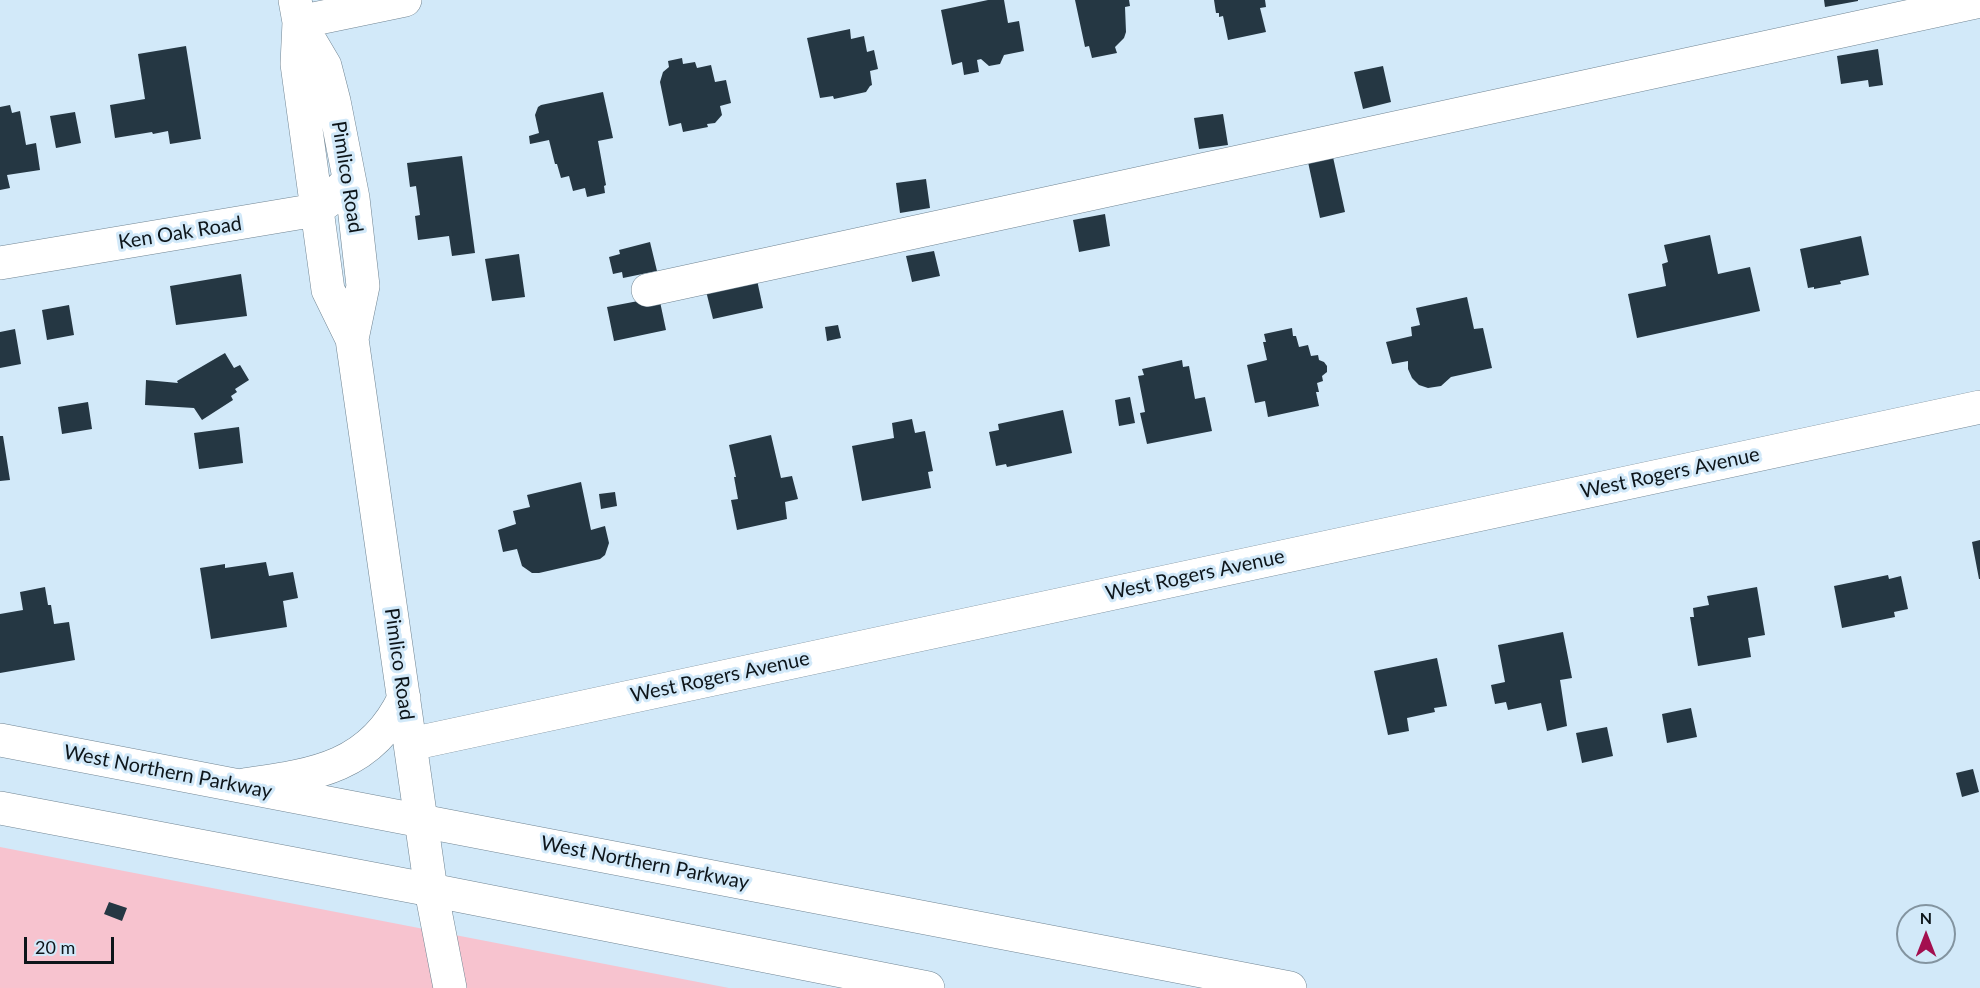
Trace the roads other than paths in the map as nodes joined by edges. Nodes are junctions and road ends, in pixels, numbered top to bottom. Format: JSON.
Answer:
{"nodes":[{"id":1,"x":405,"y":0,"type":"edge"},
{"id":2,"x":1980,"y":1,"type":"edge"},
{"id":3,"x":297,"y":11,"type":"edge"},
{"id":4,"x":348,"y":181,"type":"junction"},
{"id":5,"x":316,"y":210,"type":"junction"},
{"id":6,"x":0,"y":263,"type":"edge"},
{"id":7,"x":648,"y":290,"type":"dead end"},
{"id":8,"x":352,"y":339,"type":"junction"},
{"id":9,"x":1980,"y":406,"type":"edge"},
{"id":10,"x":404,"y":698,"type":"junction"},
{"id":11,"x":0,"y":740,"type":"edge"},
{"id":12,"x":411,"y":744,"type":"junction"},
{"id":13,"x":237,"y":786,"type":"junction"},
{"id":14,"x":0,"y":808,"type":"edge"},
{"id":15,"x":421,"y":820,"type":"junction"},
{"id":16,"x":431,"y":890,"type":"junction"},
{"id":17,"x":450,"y":988,"type":"edge"},
{"id":18,"x":928,"y":988,"type":"edge"},
{"id":19,"x":1290,"y":988,"type":"edge"}],
"edges":[{"from":1,"to":3,"type":"street"},
{"from":2,"to":7,"type":"street"},
{"from":3,"to":4,"type":"street","name":"Pimlico Road"},
{"from":3,"to":5,"type":"street","name":"Pimlico Road"},
{"from":4,"to":5,"type":"street"},
{"from":4,"to":8,"type":"street","name":"Pimlico Road"},
{"from":5,"to":6,"type":"street","name":"Ken Oak Road"},
{"from":5,"to":8,"type":"street","name":"Pimlico Road"},
{"from":8,"to":10,"type":"street","name":"Pimlico Road"},
{"from":9,"to":12,"type":"street","name":"West Rogers Avenue"},
{"from":10,"to":12,"type":"street","name":"Pimlico Road"},
{"from":10,"to":13,"type":"street"},
{"from":11,"to":13,"type":"street","name":"West Northern Parkway"},
{"from":12,"to":15,"type":"street","name":"Pimlico Road"},
{"from":13,"to":15,"type":"street","name":"West Northern Parkway"},
{"from":14,"to":16,"type":"street"},
{"from":15,"to":16,"type":"street","name":"Pimlico Road"},
{"from":15,"to":19,"type":"street","name":"West Northern Parkway"},
{"from":16,"to":17,"type":"street","name":"Pimlico Road"},
{"from":16,"to":18,"type":"street"}]}
